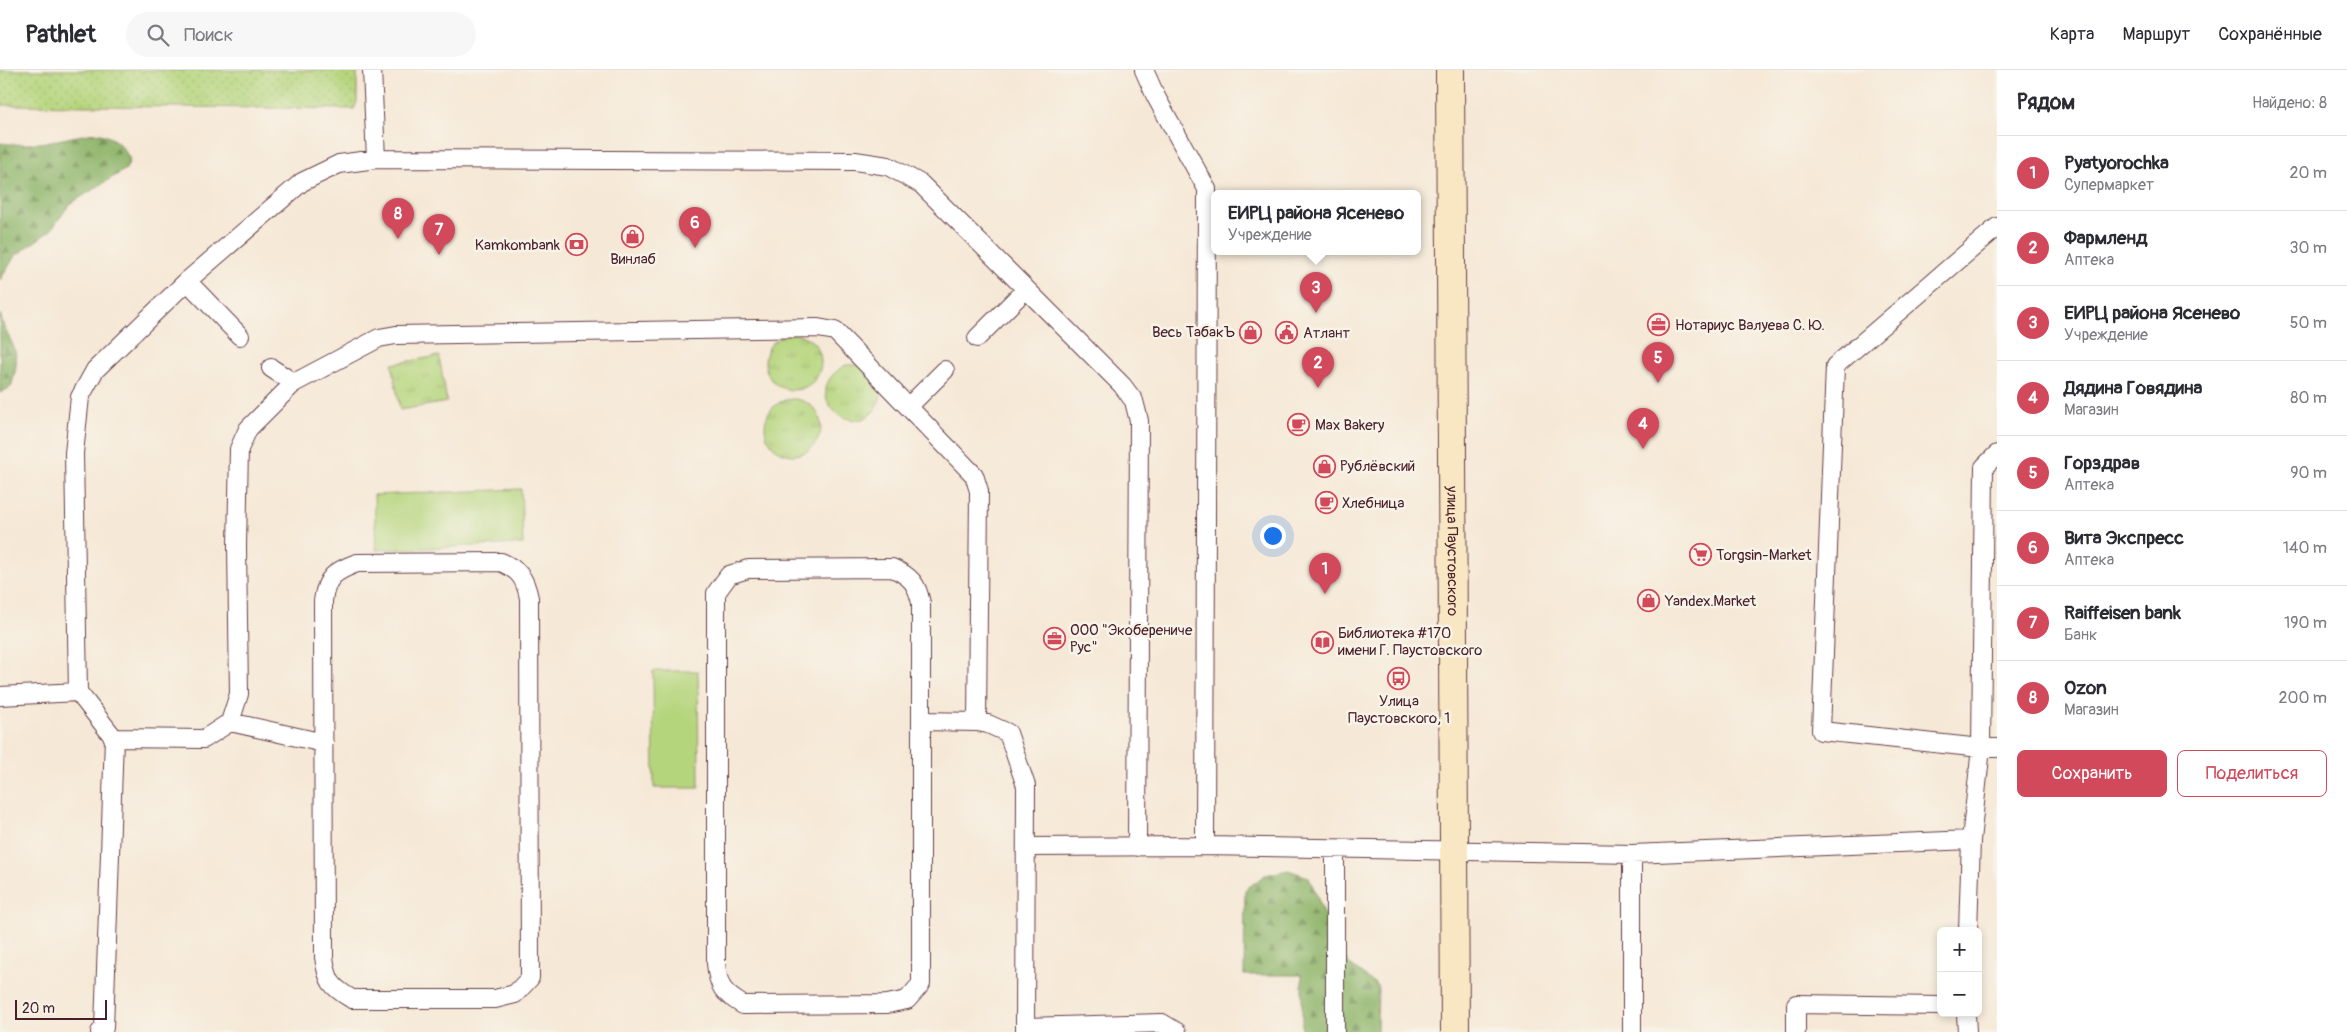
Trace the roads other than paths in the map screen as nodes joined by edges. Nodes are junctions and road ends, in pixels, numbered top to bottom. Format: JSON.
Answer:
{"nodes":[{"id":1,"x":372,"y":70,"type":"edge"},
{"id":2,"x":1144,"y":70,"type":"edge"},
{"id":3,"x":1450,"y":70,"type":"edge"},
{"id":4,"x":376,"y":159,"type":"junction"},
{"id":5,"x":1997,"y":226,"type":"edge"},
{"id":6,"x":187,"y":281,"type":"junction"},
{"id":7,"x":1026,"y":289,"type":"junction"},
{"id":8,"x":240,"y":336,"type":"dead end"},
{"id":9,"x":977,"y":338,"type":"dead end"},
{"id":10,"x":272,"y":368,"type":"dead end"},
{"id":11,"x":945,"y":370,"type":"dead end"},
{"id":12,"x":294,"y":383,"type":"junction"},
{"id":13,"x":908,"y":407,"type":"junction"},
{"id":14,"x":1997,"y":454,"type":"edge"},
{"id":15,"x":78,"y":692,"type":"junction"},
{"id":16,"x":0,"y":696,"type":"edge"},
{"id":17,"x":921,"y":721,"type":"junction"},
{"id":18,"x":230,"y":722,"type":"junction"},
{"id":19,"x":977,"y":722,"type":"junction"},
{"id":20,"x":114,"y":738,"type":"junction"},
{"id":21,"x":324,"y":743,"type":"junction"},
{"id":22,"x":1989,"y":748,"type":"edge"},
{"id":23,"x":1971,"y":840,"type":"junction"},
{"id":24,"x":1205,"y":846,"type":"junction"},
{"id":25,"x":1028,"y":847,"type":"junction"},
{"id":26,"x":1138,"y":848,"type":"junction"},
{"id":27,"x":1335,"y":849,"type":"junction"},
{"id":28,"x":1455,"y":850,"type":"junction"},
{"id":29,"x":1632,"y":854,"type":"junction"},
{"id":30,"x":1968,"y":927,"type":"edge"},
{"id":31,"x":1937,"y":1006,"type":"edge"},
{"id":32,"x":1966,"y":1017,"type":"edge"},
{"id":33,"x":1025,"y":1029,"type":"edge"},
{"id":34,"x":100,"y":1032,"type":"edge"},
{"id":35,"x":1177,"y":1032,"type":"edge"},
{"id":36,"x":1335,"y":1032,"type":"edge"},
{"id":37,"x":1455,"y":1032,"type":"edge"},
{"id":38,"x":1632,"y":1032,"type":"edge"},
{"id":39,"x":1796,"y":1032,"type":"edge"},
{"id":40,"x":1967,"y":1032,"type":"edge"}],
"edges":[{"from":1,"to":4,"type":"lane"},
{"from":2,"to":24,"type":"lane"},
{"from":3,"to":28,"type":"main road","name":"улица Паустовского"},
{"from":4,"to":6,"type":"lane"},
{"from":4,"to":7,"type":"lane"},
{"from":5,"to":22,"type":"lane"},
{"from":6,"to":8,"type":"lane"},
{"from":6,"to":15,"type":"lane"},
{"from":7,"to":9,"type":"lane"},
{"from":7,"to":26,"type":"lane"},
{"from":10,"to":12,"type":"lane"},
{"from":11,"to":13,"type":"lane"},
{"from":12,"to":13,"type":"lane"},
{"from":12,"to":18,"type":"lane"},
{"from":13,"to":19,"type":"lane"},
{"from":14,"to":22,"type":"lane"},
{"from":15,"to":16,"type":"lane"},
{"from":15,"to":20,"type":"lane"},
{"from":17,"to":17,"type":"lane"},
{"from":17,"to":19,"type":"lane"},
{"from":18,"to":20,"type":"lane"},
{"from":18,"to":21,"type":"lane"},
{"from":19,"to":25,"type":"lane"},
{"from":20,"to":34,"type":"lane"},
{"from":21,"to":21,"type":"lane"},
{"from":22,"to":23,"type":"lane"},
{"from":23,"to":29,"type":"lane"},
{"from":23,"to":30,"type":"lane"},
{"from":24,"to":26,"type":"lane"},
{"from":24,"to":27,"type":"lane"},
{"from":25,"to":26,"type":"lane"},
{"from":25,"to":33,"type":"lane"},
{"from":27,"to":28,"type":"lane"},
{"from":27,"to":36,"type":"lane"},
{"from":28,"to":29,"type":"lane"},
{"from":28,"to":37,"type":"main road","name":"улица Паустовского"},
{"from":29,"to":38,"type":"lane"},
{"from":31,"to":39,"type":"lane"},
{"from":32,"to":40,"type":"lane"},
{"from":33,"to":35,"type":"lane"}]}
